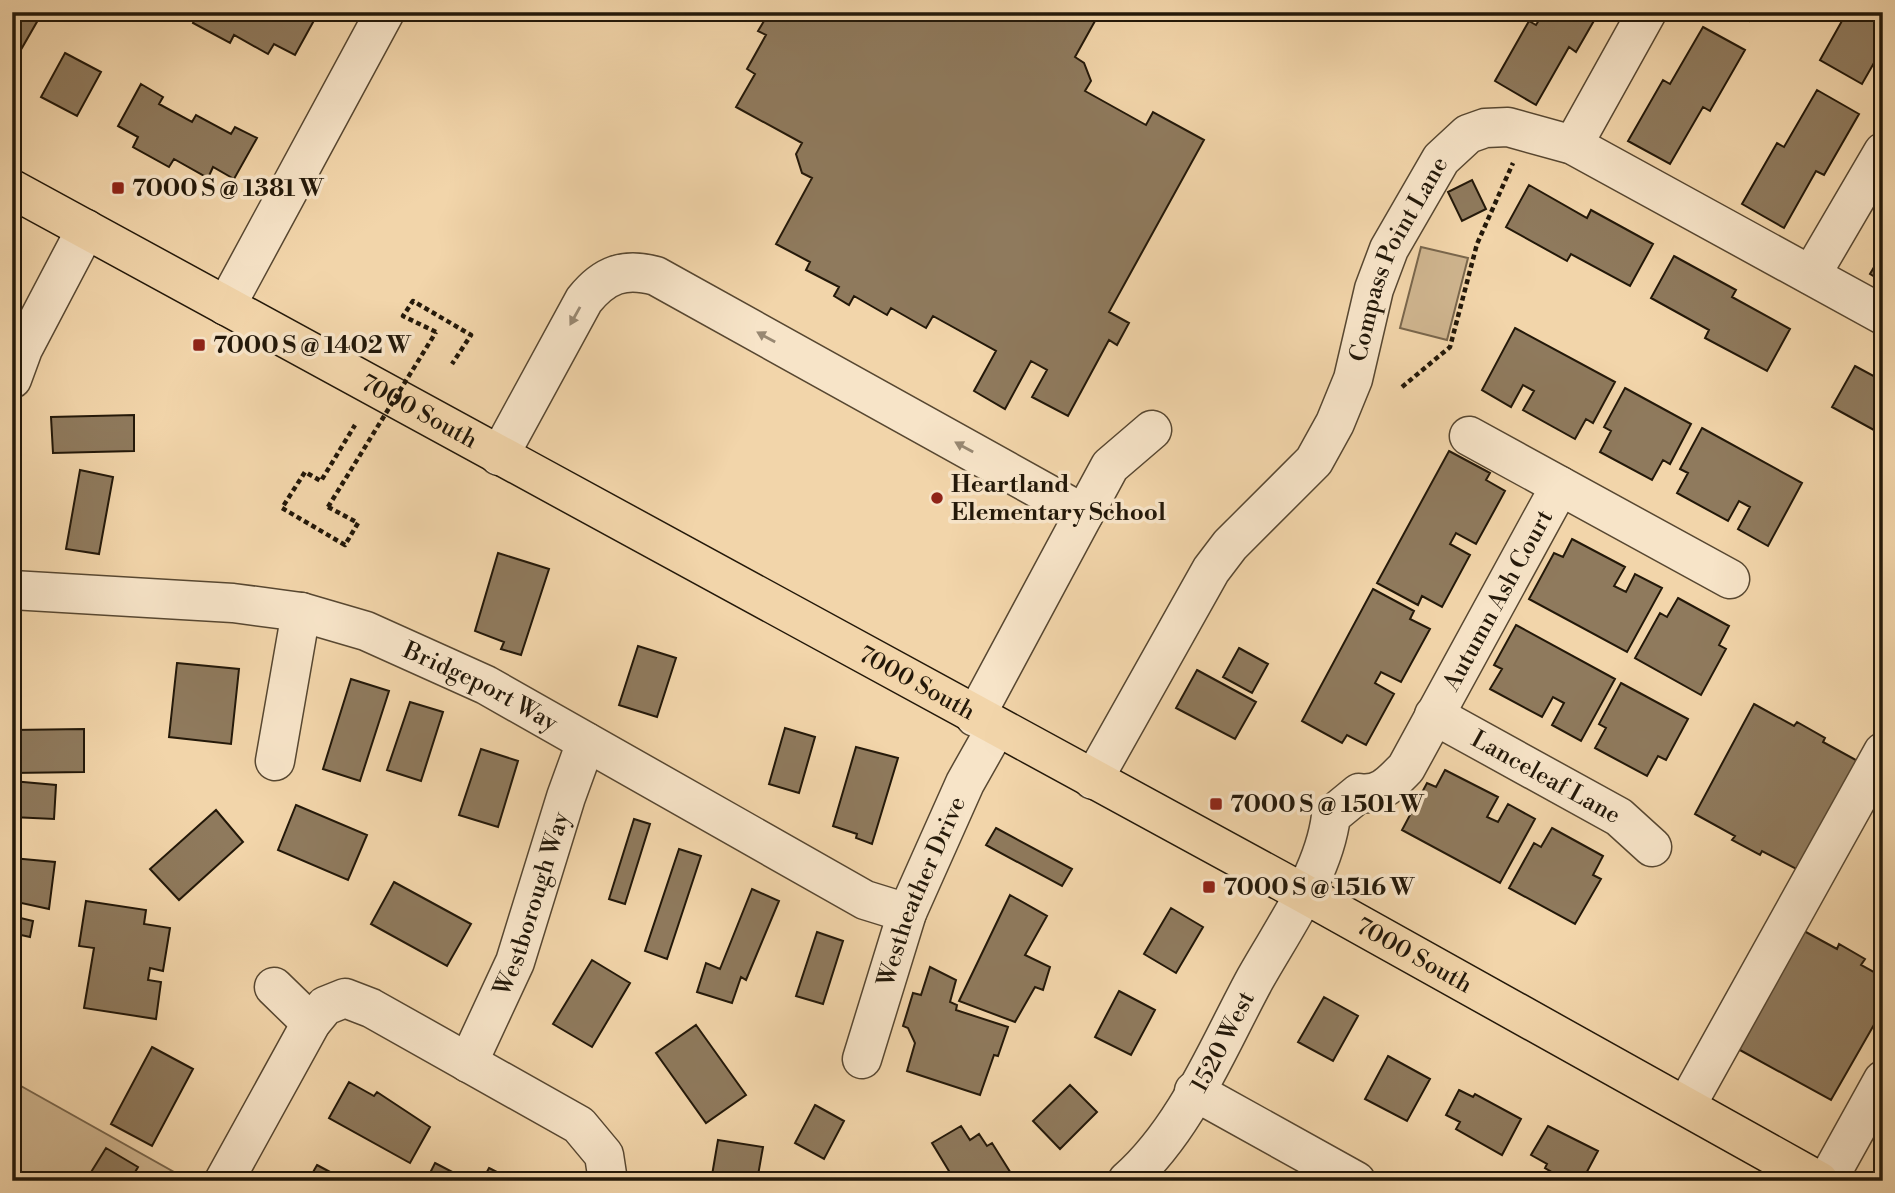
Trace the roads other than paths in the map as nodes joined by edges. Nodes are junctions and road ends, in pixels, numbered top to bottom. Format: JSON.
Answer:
{"nodes":[{"id":1,"x":385,"y":12,"type":"edge"},
{"id":2,"x":1647,"y":12,"type":"edge"},
{"id":3,"x":1573,"y":145,"type":"junction"},
{"id":4,"x":1883,"y":152,"type":"edge"},
{"id":5,"x":12,"y":188,"type":"edge"},
{"id":6,"x":86,"y":229,"type":"junction"},
{"id":7,"x":1811,"y":275,"type":"junction"},
{"id":8,"x":226,"y":306,"type":"junction"},
{"id":9,"x":1883,"y":315,"type":"edge"},
{"id":10,"x":12,"y":379,"type":"edge"},
{"id":11,"x":1152,"y":430,"type":"dead end"},
{"id":12,"x":1469,"y":436,"type":"dead end"},
{"id":13,"x":499,"y":456,"type":"junction"},
{"id":14,"x":1560,"y":486,"type":"junction"},
{"id":15,"x":1084,"y":514,"type":"junction"},
{"id":16,"x":1730,"y":579,"type":"dead end"},
{"id":17,"x":12,"y":590,"type":"edge"},
{"id":18,"x":301,"y":612,"type":"junction"},
{"id":19,"x":1434,"y":715,"type":"junction"},
{"id":20,"x":985,"y":722,"type":"junction"},
{"id":21,"x":586,"y":742,"type":"junction"},
{"id":22,"x":1883,"y":752,"type":"edge"},
{"id":23,"x":275,"y":761,"type":"dead end"},
{"id":24,"x":1093,"y":780,"type":"junction"},
{"id":25,"x":1651,"y":847,"type":"dead end"},
{"id":26,"x":1303,"y":893,"type":"junction"},
{"id":27,"x":907,"y":913,"type":"junction"},
{"id":28,"x":274,"y":987,"type":"dead end"},
{"id":29,"x":311,"y":1023,"type":"junction"},
{"id":30,"x":862,"y":1059,"type":"dead end"},
{"id":31,"x":468,"y":1063,"type":"junction"},
{"id":32,"x":1883,"y":1080,"type":"edge"},
{"id":33,"x":1194,"y":1091,"type":"junction"},
{"id":34,"x":1686,"y":1105,"type":"junction"},
{"id":35,"x":225,"y":1181,"type":"edge"},
{"id":36,"x":608,"y":1181,"type":"edge"},
{"id":37,"x":1127,"y":1181,"type":"edge"},
{"id":38,"x":1356,"y":1181,"type":"edge"},
{"id":39,"x":1819,"y":1181,"type":"edge"},
{"id":40,"x":1827,"y":1181,"type":"edge"}],
"edges":[{"from":1,"to":8,"type":"street"},
{"from":2,"to":3,"type":"street"},
{"from":3,"to":7,"type":"street","name":"Compass Point Lane"},
{"from":3,"to":24,"type":"street","name":"Compass Point Lane"},
{"from":4,"to":7,"type":"street"},
{"from":5,"to":6,"type":"main road","name":"7000 South"},
{"from":6,"to":8,"type":"main road","name":"7000 South"},
{"from":6,"to":10,"type":"street"},
{"from":7,"to":9,"type":"street","name":"Compass Point Lane"},
{"from":8,"to":13,"type":"main road","name":"7000 South"},
{"from":11,"to":15,"type":"street","name":"Westheather Drive"},
{"from":12,"to":14,"type":"street","name":"Autumn Ash Court"},
{"from":15,"to":13,"type":"street","one_way":true},
{"from":13,"to":20,"type":"main road","name":"7000 South"},
{"from":14,"to":16,"type":"street"},
{"from":14,"to":19,"type":"street","name":"Autumn Ash Court"},
{"from":15,"to":20,"type":"street","name":"Westheather Drive"},
{"from":17,"to":18,"type":"street","name":"Bridgeport Way"},
{"from":18,"to":21,"type":"street","name":"Bridgeport Way"},
{"from":18,"to":23,"type":"street"},
{"from":19,"to":25,"type":"street","name":"Lanceleaf Lane"},
{"from":19,"to":26,"type":"street","name":"Autumn Ash Court"},
{"from":20,"to":24,"type":"main road","name":"7000 South"},
{"from":20,"to":27,"type":"street","name":"Westheather Drive"},
{"from":21,"to":27,"type":"street","name":"Bridgeport Way"},
{"from":21,"to":31,"type":"street","name":"Westborough Way"},
{"from":22,"to":34,"type":"street"},
{"from":24,"to":26,"type":"main road","name":"7000 South"},
{"from":26,"to":33,"type":"street","name":"1520 West"},
{"from":26,"to":34,"type":"main road","name":"7000 South"},
{"from":27,"to":30,"type":"street","name":"Westheather Drive"},
{"from":28,"to":29,"type":"street"},
{"from":29,"to":31,"type":"street"},
{"from":29,"to":35,"type":"street"},
{"from":31,"to":36,"type":"street"},
{"from":32,"to":40,"type":"street"},
{"from":33,"to":37,"type":"street","name":"1520 West"},
{"from":33,"to":38,"type":"street"},
{"from":34,"to":39,"type":"main road","name":"7000 South"}]}
